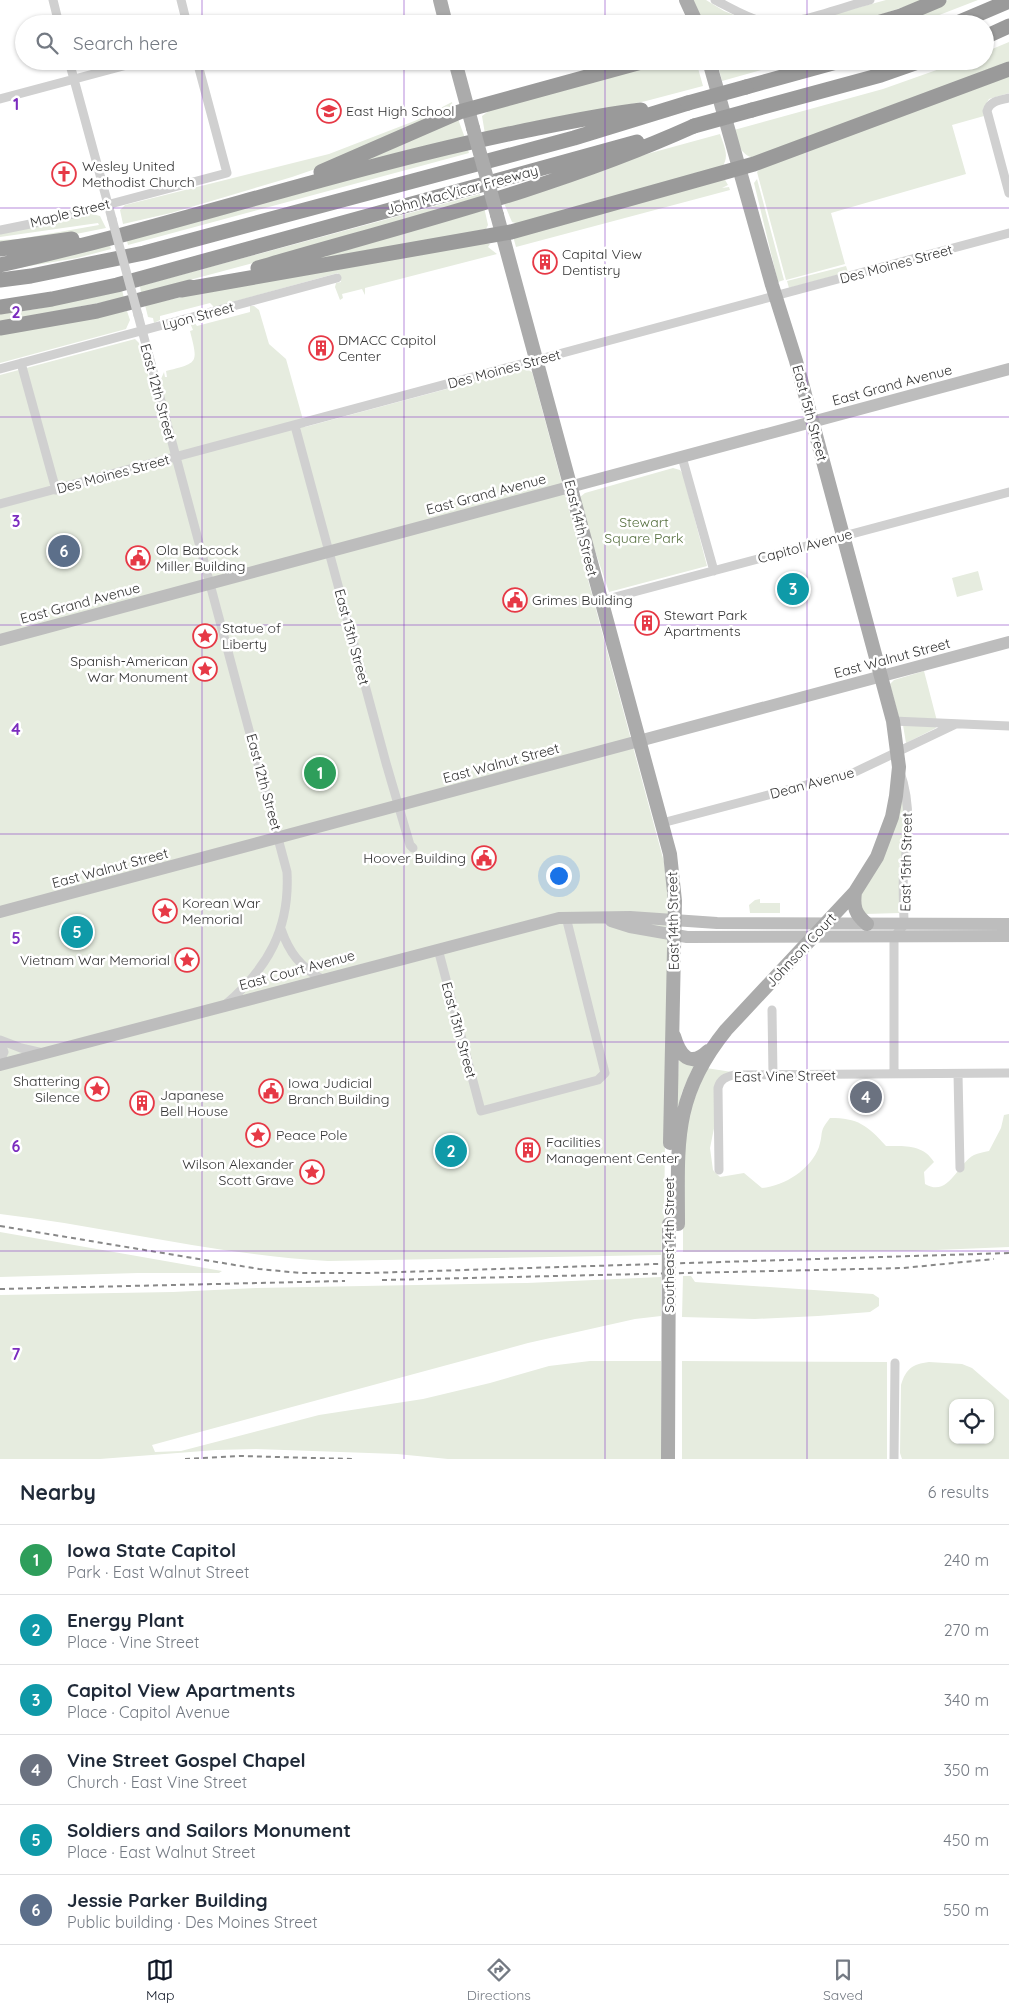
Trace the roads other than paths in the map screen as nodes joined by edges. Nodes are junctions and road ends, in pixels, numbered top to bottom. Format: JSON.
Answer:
{"nodes":[{"id":1,"x":53,"y":0,"type":"edge"},
{"id":2,"x":180,"y":0,"type":"edge"},
{"id":3,"x":440,"y":0,"type":"edge"},
{"id":4,"x":686,"y":0,"type":"edge"},
{"id":5,"x":715,"y":0,"type":"edge"},
{"id":6,"x":870,"y":0,"type":"edge"},
{"id":7,"x":939,"y":0,"type":"edge"},
{"id":8,"x":1005,"y":0,"type":"edge"},
{"id":9,"x":1009,"y":1,"type":"edge"},
{"id":10,"x":982,"y":12,"type":"junction"},
{"id":11,"x":57,"y":15,"type":"edge"},
{"id":12,"x":184,"y":15,"type":"edge"},
{"id":13,"x":444,"y":15,"type":"edge"},
{"id":14,"x":693,"y":15,"type":"edge"},
{"id":15,"x":747,"y":15,"type":"edge"},
{"id":16,"x":815,"y":15,"type":"edge"},
{"id":17,"x":903,"y":15,"type":"edge"},
{"id":18,"x":975,"y":15,"type":"edge"},
{"id":19,"x":1009,"y":26,"type":"edge"},
{"id":20,"x":1009,"y":30,"type":"edge"},
{"id":21,"x":994,"y":33,"type":"edge"},
{"id":22,"x":994,"y":34,"type":"edge"},
{"id":23,"x":1009,"y":69,"type":"edge"},
{"id":24,"x":72,"y":70,"type":"edge"},
{"id":25,"x":108,"y":70,"type":"edge"},
{"id":26,"x":199,"y":70,"type":"edge"},
{"id":27,"x":457,"y":70,"type":"edge"},
{"id":28,"x":612,"y":70,"type":"edge"},
{"id":29,"x":712,"y":70,"type":"edge"},
{"id":30,"x":807,"y":70,"type":"edge"},
{"id":31,"x":895,"y":70,"type":"edge"},
{"id":32,"x":74,"y":79,"type":"junction"},
{"id":33,"x":1009,"y":98,"type":"edge"},
{"id":34,"x":0,"y":99,"type":"edge"},
{"id":35,"x":682,"y":105,"type":"junction"},
{"id":36,"x":468,"y":109,"type":"junction"},
{"id":37,"x":694,"y":126,"type":"junction"},
{"id":38,"x":740,"y":168,"type":"junction"},
{"id":39,"x":1009,"y":194,"type":"edge"},
{"id":40,"x":238,"y":203,"type":"junction"},
{"id":41,"x":108,"y":204,"type":"junction"},
{"id":42,"x":172,"y":222,"type":"junction"},
{"id":43,"x":0,"y":230,"type":"edge"},
{"id":44,"x":502,"y":234,"type":"junction"},
{"id":45,"x":1009,"y":234,"type":"edge"},
{"id":46,"x":0,"y":249,"type":"edge"},
{"id":47,"x":0,"y":265,"type":"edge"},
{"id":48,"x":337,"y":278,"type":"dead end"},
{"id":49,"x":0,"y":280,"type":"edge"},
{"id":50,"x":181,"y":290,"type":"junction"},
{"id":51,"x":776,"y":296,"type":"junction"},
{"id":52,"x":0,"y":307,"type":"edge"},
{"id":53,"x":0,"y":328,"type":"edge"},
{"id":54,"x":142,"y":331,"type":"junction"},
{"id":55,"x":537,"y":360,"type":"junction"},
{"id":56,"x":22,"y":363,"type":"junction"},
{"id":57,"x":0,"y":369,"type":"edge"},
{"id":58,"x":1009,"y":369,"type":"edge"},
{"id":59,"x":812,"y":422,"type":"junction"},
{"id":60,"x":295,"y":426,"type":"junction"},
{"id":61,"x":176,"y":457,"type":"junction"},
{"id":62,"x":682,"y":457,"type":"junction"},
{"id":63,"x":570,"y":487,"type":"junction"},
{"id":64,"x":56,"y":490,"type":"junction"},
{"id":65,"x":1009,"y":492,"type":"edge"},
{"id":66,"x":0,"y":504,"type":"edge"},
{"id":67,"x":843,"y":536,"type":"junction"},
{"id":68,"x":330,"y":552,"type":"junction"},
{"id":69,"x":714,"y":571,"type":"junction"},
{"id":70,"x":210,"y":584,"type":"junction"},
{"id":71,"x":600,"y":601,"type":"junction"},
{"id":72,"x":0,"y":640,"type":"edge"},
{"id":73,"x":1009,"y":642,"type":"edge"},
{"id":74,"x":881,"y":676,"type":"junction"},
{"id":75,"x":893,"y":722,"type":"junction"},
{"id":76,"x":956,"y":724,"type":"junction"},
{"id":77,"x":1009,"y":726,"type":"edge"},
{"id":78,"x":638,"y":742,"type":"junction"},
{"id":79,"x":898,"y":753,"type":"junction"},
{"id":80,"x":898,"y":767,"type":"junction"},
{"id":81,"x":399,"y":806,"type":"junction"},
{"id":82,"x":662,"y":823,"type":"junction"},
{"id":83,"x":279,"y":838,"type":"junction"},
{"id":84,"x":882,"y":846,"type":"joint"},
{"id":85,"x":413,"y":848,"type":"dead end"},
{"id":86,"x":855,"y":892,"type":"junction"},
{"id":87,"x":0,"y":912,"type":"edge"},
{"id":88,"x":566,"y":917,"type":"junction"},
{"id":89,"x":603,"y":918,"type":"junction"},
{"id":90,"x":675,"y":921,"type":"junction"},
{"id":91,"x":826,"y":923,"type":"junction"},
{"id":92,"x":868,"y":924,"type":"junction"},
{"id":93,"x":1009,"y":924,"type":"edge"},
{"id":94,"x":904,"y":925,"type":"junction"},
{"id":95,"x":281,"y":929,"type":"junction"},
{"id":96,"x":674,"y":935,"type":"junction"},
{"id":97,"x":1009,"y":936,"type":"edge"},
{"id":98,"x":813,"y":937,"type":"junction"},
{"id":99,"x":894,"y":937,"type":"junction"},
{"id":100,"x":438,"y":949,"type":"junction"},
{"id":101,"x":322,"y":979,"type":"junction"},
{"id":102,"x":225,"y":1005,"type":"junction"},
{"id":103,"x":772,"y":1010,"type":"dead end"},
{"id":104,"x":673,"y":1030,"type":"junction"},
{"id":105,"x":0,"y":1040,"type":"edge"},
{"id":106,"x":711,"y":1048,"type":"junction"},
{"id":107,"x":43,"y":1053,"type":"junction"},
{"id":108,"x":0,"y":1061,"type":"edge"},
{"id":109,"x":0,"y":1065,"type":"edge"},
{"id":110,"x":1009,"y":1073,"type":"edge"},
{"id":111,"x":894,"y":1074,"type":"junction"},
{"id":112,"x":958,"y":1074,"type":"junction"},
{"id":113,"x":773,"y":1075,"type":"junction"},
{"id":114,"x":960,"y":1168,"type":"dead end"},
{"id":115,"x":719,"y":1170,"type":"dead end"},
{"id":116,"x":674,"y":1224,"type":"junction"},
{"id":117,"x":895,"y":1363,"type":"dead end"},
{"id":118,"x":668,"y":1459,"type":"edge"},
{"id":119,"x":677,"y":1459,"type":"edge"},
{"id":120,"x":894,"y":1459,"type":"edge"}],
"edges":[{"from":1,"to":11,"type":"street"},
{"from":2,"to":12,"type":"street"},
{"from":3,"to":13,"type":"main road"},
{"from":4,"to":14,"type":"main road"},
{"from":5,"to":15,"type":"street"},
{"from":6,"to":16,"type":"street"},
{"from":7,"to":17,"type":"highway"},
{"from":8,"to":10,"type":"highway"},
{"from":9,"to":10,"type":"highway"},
{"from":10,"to":18,"type":"highway"},
{"from":19,"to":21,"type":"highway"},
{"from":20,"to":22,"type":"highway"},
{"from":23,"to":38,"type":"highway"},
{"from":24,"to":32,"type":"street","name":"East 12th Street"},
{"from":25,"to":32,"type":"street"},
{"from":26,"to":41,"type":"street","name":"Maple Street"},
{"from":27,"to":36,"type":"main road","name":"East 14th Street"},
{"from":28,"to":36,"type":"highway"},
{"from":29,"to":38,"type":"main road","name":"East 15th Street"},
{"from":30,"to":35,"type":"highway","name":"John MacVicar Freeway","bridge":true},
{"from":31,"to":37,"type":"highway","name":"John MacVicar Freeway","bridge":true},
{"from":32,"to":34,"type":"street"},
{"from":32,"to":41,"type":"street","name":"East 12th Street"},
{"from":33,"to":39,"type":"street"},
{"from":35,"to":40,"type":"highway"},
{"from":35,"to":49,"type":"highway","name":"John MacVicar Freeway"},
{"from":36,"to":40,"type":"highway"},
{"from":36,"to":44,"type":"main road","name":"East 14th Street","bridge":true},
{"from":37,"to":50,"type":"highway"},
{"from":37,"to":52,"type":"highway","name":"John MacVicar Freeway"},
{"from":38,"to":44,"type":"highway"},
{"from":38,"to":51,"type":"main road","name":"East 15th Street"},
{"from":40,"to":42,"type":"highway"},
{"from":41,"to":43,"type":"street","name":"Maple Street"},
{"from":41,"to":54,"type":"street","name":"East 12th Street","bridge":true},
{"from":42,"to":46,"type":"highway"},
{"from":42,"to":47,"type":"highway"},
{"from":44,"to":50,"type":"highway"},
{"from":44,"to":55,"type":"main road","name":"East 14th Street"},
{"from":45,"to":51,"type":"street","name":"Des Moines Street"},
{"from":48,"to":54,"type":"street","name":"Lyon Street"},
{"from":50,"to":53,"type":"highway"},
{"from":51,"to":55,"type":"street","name":"Des Moines Street"},
{"from":51,"to":59,"type":"main road","name":"East 15th Street"},
{"from":54,"to":56,"type":"street","name":"Lyon Street"},
{"from":54,"to":61,"type":"street","name":"East 12th Street"},
{"from":55,"to":60,"type":"street","name":"Des Moines Street"},
{"from":55,"to":63,"type":"main road","name":"East 14th Street"},
{"from":56,"to":57,"type":"street","name":"Lyon Street"},
{"from":56,"to":64,"type":"street"},
{"from":58,"to":59,"type":"street","name":"East Grand Avenue"},
{"from":59,"to":62,"type":"street","name":"East Grand Avenue"},
{"from":59,"to":67,"type":"main road","name":"East 15th Street"},
{"from":60,"to":61,"type":"street","name":"Des Moines Street"},
{"from":60,"to":68,"type":"street","name":"East 13th Street"},
{"from":61,"to":64,"type":"street","name":"Des Moines Street"},
{"from":61,"to":70,"type":"street","name":"East 12th Street"},
{"from":62,"to":63,"type":"street","name":"East Grand Avenue"},
{"from":62,"to":69,"type":"street"},
{"from":63,"to":68,"type":"street","name":"East Grand Avenue"},
{"from":63,"to":71,"type":"main road","name":"East 14th Street"},
{"from":64,"to":66,"type":"street","name":"Des Moines Street"},
{"from":65,"to":67,"type":"street","name":"Capitol Avenue"},
{"from":67,"to":69,"type":"street","name":"Capitol Avenue"},
{"from":67,"to":74,"type":"main road","name":"East 15th Street"},
{"from":68,"to":70,"type":"street","name":"East Grand Avenue"},
{"from":68,"to":81,"type":"street","name":"East 13th Street"},
{"from":69,"to":71,"type":"street","name":"Capitol Avenue"},
{"from":70,"to":72,"type":"street","name":"East Grand Avenue"},
{"from":70,"to":83,"type":"street","name":"East 12th Street"},
{"from":71,"to":78,"type":"main road","name":"East 14th Street"},
{"from":73,"to":74,"type":"street","name":"East Walnut Street"},
{"from":74,"to":75,"type":"main road","name":"East 15th Street"},
{"from":74,"to":78,"type":"street","name":"East Walnut Street"},
{"from":75,"to":76,"type":"street","name":"Dean Avenue"},
{"from":75,"to":79,"type":"main road","name":"East 15th Street"},
{"from":76,"to":77,"type":"street","name":"Dean Avenue"},
{"from":76,"to":79,"type":"street","name":"Dean Avenue"},
{"from":78,"to":81,"type":"street","name":"East Walnut Street"},
{"from":78,"to":82,"type":"main road","name":"East 14th Street"},
{"from":79,"to":80,"type":"main road","name":"East 15th Street"},
{"from":79,"to":82,"type":"street","name":"Dean Avenue"},
{"from":80,"to":84,"type":"main road","name":"East 15th Street"},
{"from":80,"to":94,"type":"street","name":"East 15th Street"},
{"from":81,"to":83,"type":"street","name":"East Walnut Street"},
{"from":81,"to":85,"type":"street","name":"East 13th Street"},
{"from":82,"to":90,"type":"main road","name":"East 14th Street"},
{"from":83,"to":87,"type":"street","name":"East Walnut Street"},
{"from":83,"to":95,"type":"street","name":"East 12th Street"},
{"from":84,"to":86,"type":"main road","name":"Johnson Court"},
{"from":86,"to":91,"type":"main road","name":"Johnson Court"},
{"from":86,"to":92,"type":"main road"},
{"from":88,"to":89,"type":"street","name":"East Court Avenue"},
{"from":88,"to":100,"type":"street","name":"East Court Avenue"},
{"from":88,"to":100,"type":"street","name":"East 13th Street"},
{"from":89,"to":90,"type":"street","name":"East Court Avenue"},
{"from":89,"to":96,"type":"street","name":"East Court Avenue"},
{"from":90,"to":91,"type":"street","name":"East Court Avenue"},
{"from":90,"to":96,"type":"main road","name":"East 14th Street"},
{"from":91,"to":92,"type":"street","name":"East Court Avenue"},
{"from":91,"to":98,"type":"main road","name":"Johnson Court"},
{"from":92,"to":94,"type":"street","name":"East Court Avenue"},
{"from":93,"to":94,"type":"street","name":"East Court Avenue"},
{"from":94,"to":99,"type":"street","name":"East 15th Street"},
{"from":95,"to":101,"type":"street"},
{"from":95,"to":102,"type":"street","name":"East 12th Street"},
{"from":96,"to":98,"type":"street","name":"East Court Avenue"},
{"from":96,"to":104,"type":"main road","name":"East 14th Street"},
{"from":97,"to":99,"type":"street","name":"East Court Avenue"},
{"from":98,"to":99,"type":"street","name":"East Court Avenue"},
{"from":98,"to":106,"type":"main road","name":"Johnson Court"},
{"from":99,"to":111,"type":"street"},
{"from":100,"to":101,"type":"street","name":"East Court Avenue"},
{"from":101,"to":102,"type":"street","name":"East Court Avenue"},
{"from":102,"to":107,"type":"street","name":"East Court Avenue"},
{"from":103,"to":113,"type":"street"},
{"from":104,"to":106,"type":"main road"},
{"from":104,"to":116,"type":"main road","name":"Southeast 14th Street"},
{"from":105,"to":107,"type":"street"},
{"from":105,"to":108,"type":"street"},
{"from":106,"to":116,"type":"main road","name":"Southeast 14th Street"},
{"from":107,"to":109,"type":"street","name":"East Court Avenue"},
{"from":110,"to":112,"type":"street","name":"East Vine Street"},
{"from":111,"to":112,"type":"street","name":"East Vine Street"},
{"from":111,"to":113,"type":"street","name":"East Vine Street"},
{"from":112,"to":114,"type":"street"},
{"from":113,"to":115,"type":"street","name":"East Vine Street"},
{"from":116,"to":118,"type":"main road","name":"Southeast 14th Street","bridge":true},
{"from":116,"to":119,"type":"main road","name":"Southeast 14th Street"},
{"from":117,"to":120,"type":"street"}]}
